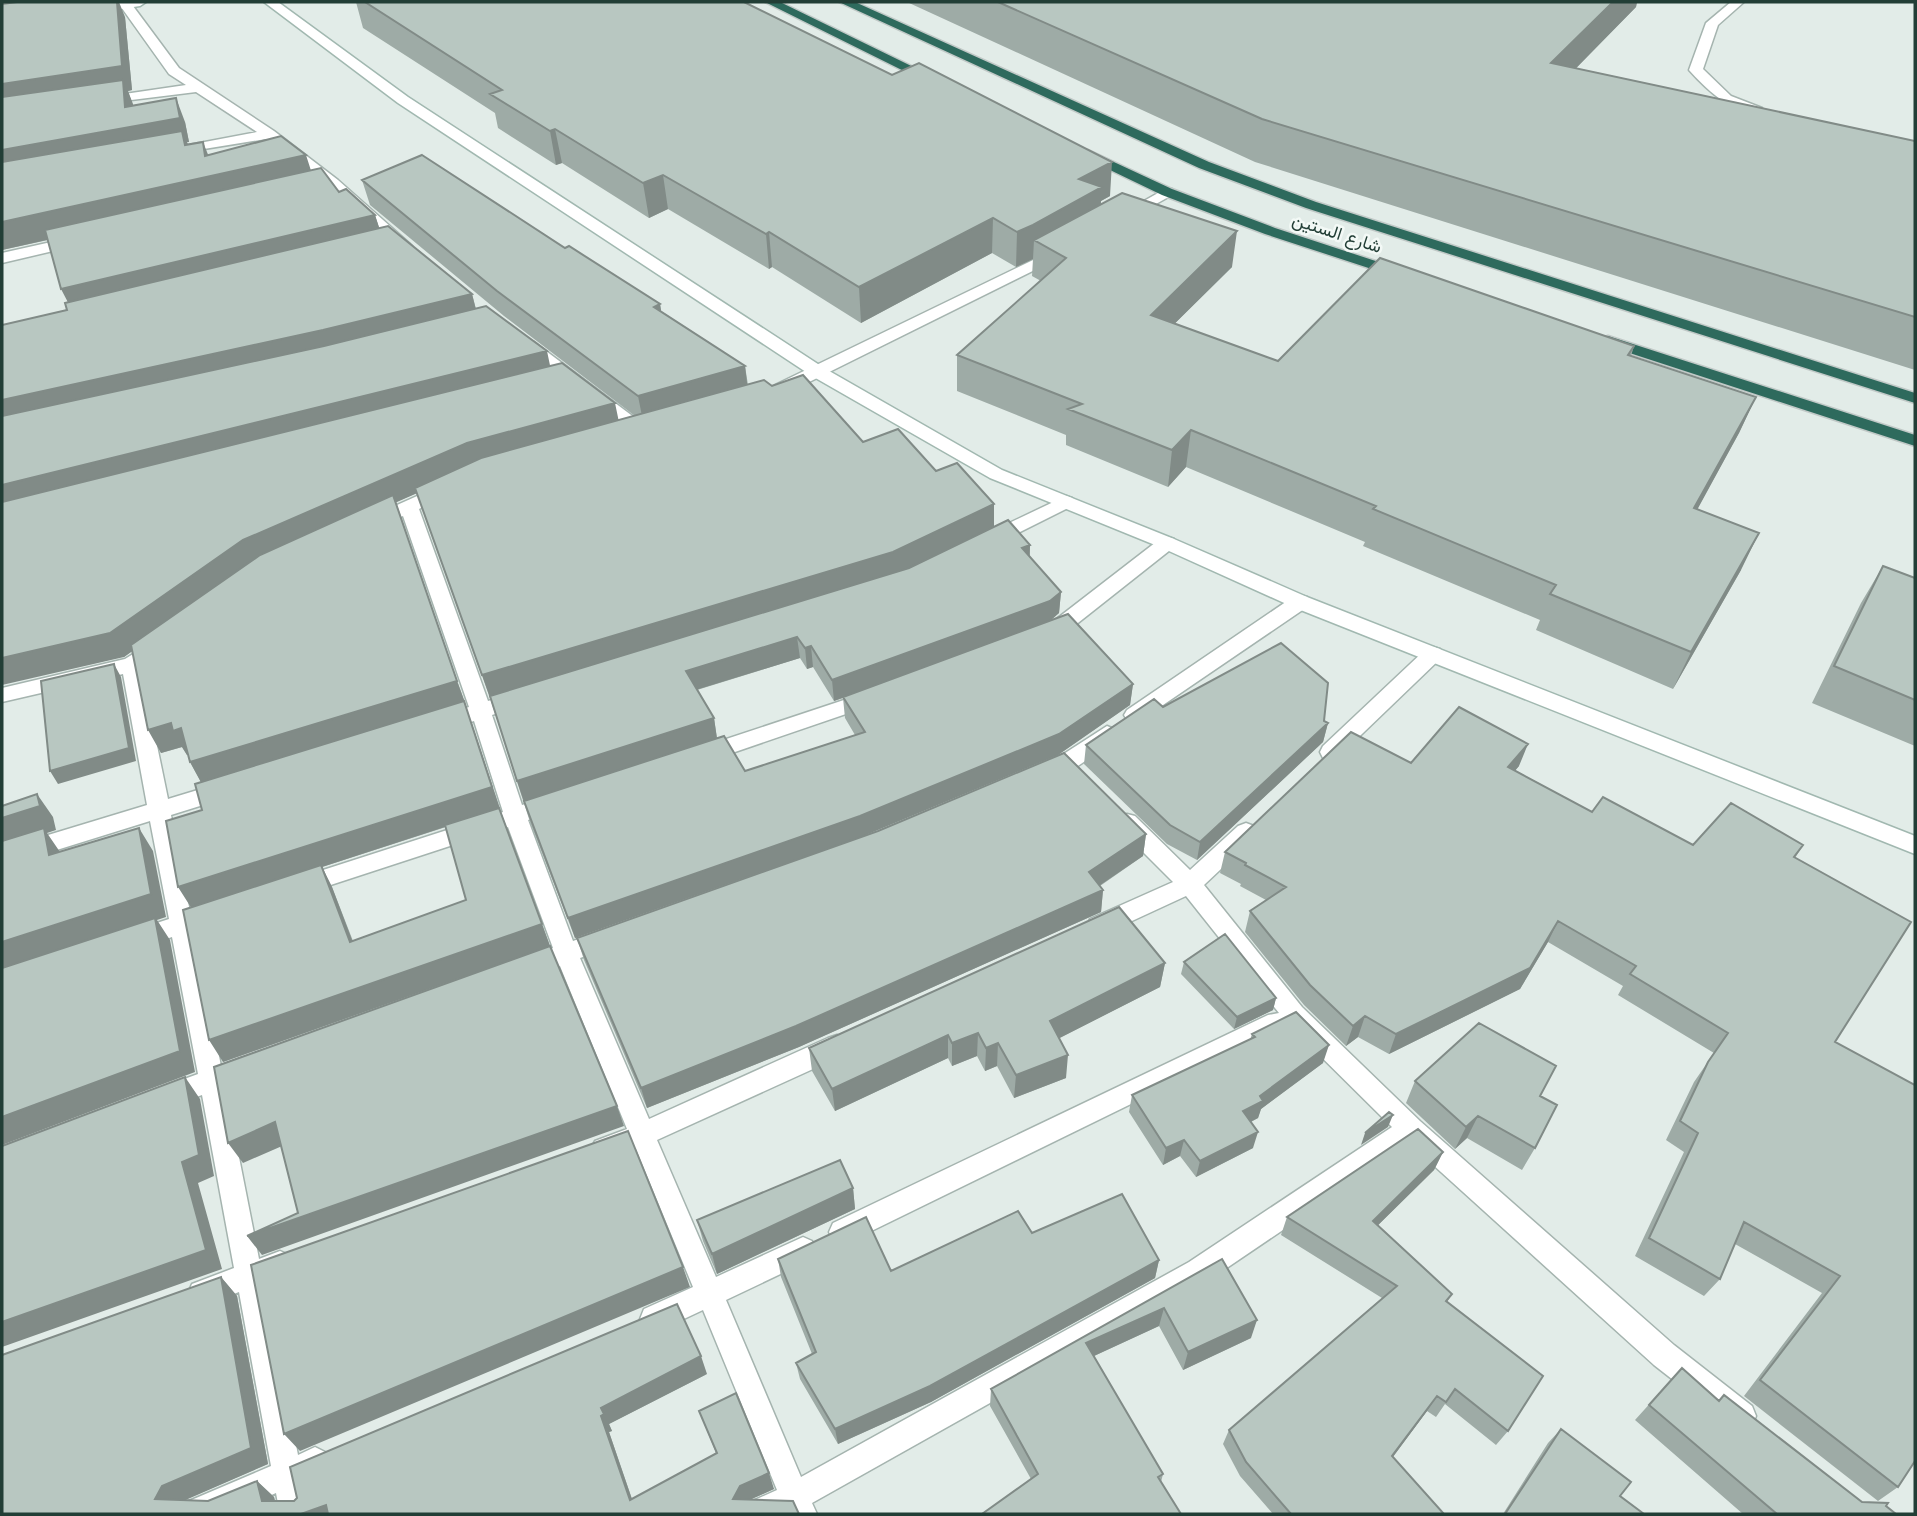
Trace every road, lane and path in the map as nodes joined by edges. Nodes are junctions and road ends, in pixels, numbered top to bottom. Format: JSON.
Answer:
{"nodes":[{"id":1,"x":270,"y":2,"type":"edge"},
{"id":2,"x":771,"y":2,"type":"edge"},
{"id":3,"x":845,"y":2,"type":"edge"},
{"id":4,"x":1738,"y":2,"type":"edge"},
{"id":5,"x":133,"y":3,"type":"edge"},
{"id":6,"x":84,"y":10,"type":"edge"},
{"id":7,"x":946,"y":86,"type":"edge"},
{"id":8,"x":201,"y":87,"type":"junction"},
{"id":9,"x":95,"y":102,"type":"edge"},
{"id":10,"x":1773,"y":117,"type":"edge"},
{"id":11,"x":269,"y":134,"type":"junction"},
{"id":12,"x":1070,"y":146,"type":"edge"},
{"id":13,"x":162,"y":154,"type":"edge"},
{"id":14,"x":1167,"y":192,"type":"junction"},
{"id":15,"x":1108,"y":225,"type":"edge"},
{"id":16,"x":94,"y":237,"type":"edge"},
{"id":17,"x":1073,"y":245,"type":"edge"},
{"id":18,"x":2,"y":258,"type":"edge"},
{"id":19,"x":421,"y":260,"type":"edge"},
{"id":20,"x":1415,"y":278,"type":"edge"},
{"id":21,"x":517,"y":337,"type":"edge"},
{"id":22,"x":1599,"y":338,"type":"edge"},
{"id":23,"x":818,"y":372,"type":"junction"},
{"id":24,"x":571,"y":378,"type":"junction"},
{"id":25,"x":544,"y":385,"type":"edge"},
{"id":26,"x":763,"y":395,"type":"edge"},
{"id":27,"x":1915,"y":398,"type":"edge"},
{"id":28,"x":611,"y":436,"type":"edge"},
{"id":29,"x":1915,"y":441,"type":"edge"},
{"id":30,"x":457,"y":485,"type":"edge"},
{"id":31,"x":1066,"y":502,"type":"junction"},
{"id":32,"x":409,"y":506,"type":"junction"},
{"id":33,"x":360,"y":528,"type":"edge"},
{"id":34,"x":1167,"y":543,"type":"junction"},
{"id":35,"x":972,"y":548,"type":"edge"},
{"id":36,"x":1300,"y":602,"type":"junction"},
{"id":37,"x":174,"y":634,"type":"edge"},
{"id":38,"x":1032,"y":639,"type":"edge"},
{"id":39,"x":1433,"y":654,"type":"junction"},
{"id":40,"x":131,"y":665,"type":"junction"},
{"id":41,"x":895,"y":689,"type":"edge"},
{"id":42,"x":2,"y":695,"type":"edge"},
{"id":43,"x":534,"y":695,"type":"edge"},
{"id":44,"x":481,"y":711,"type":"junction"},
{"id":45,"x":417,"y":731,"type":"edge"},
{"id":46,"x":687,"y":760,"type":"edge"},
{"id":47,"x":1066,"y":763,"type":"junction"},
{"id":48,"x":1312,"y":769,"type":"edge"},
{"id":49,"x":1029,"y":778,"type":"edge"},
{"id":50,"x":1085,"y":781,"type":"edge"},
{"id":51,"x":249,"y":782,"type":"edge"},
{"id":52,"x":568,"y":799,"type":"edge"},
{"id":53,"x":1114,"y":809,"type":"edge"},
{"id":54,"x":158,"y":810,"type":"junction"},
{"id":55,"x":515,"y":816,"type":"junction"},
{"id":56,"x":1261,"y":817,"type":"edge"},
{"id":57,"x":1915,"y":845,"type":"edge"},
{"id":58,"x":2,"y":858,"type":"edge"},
{"id":59,"x":1190,"y":884,"type":"junction"},
{"id":60,"x":283,"y":891,"type":"edge"},
{"id":61,"x":232,"y":908,"type":"edge"},
{"id":62,"x":180,"y":925,"type":"junction"},
{"id":63,"x":629,"y":931,"type":"edge"},
{"id":64,"x":1078,"y":936,"type":"edge"},
{"id":65,"x":117,"y":946,"type":"edge"},
{"id":66,"x":566,"y":953,"type":"junction"},
{"id":67,"x":502,"y":976,"type":"edge"},
{"id":68,"x":1294,"y":1014,"type":"junction"},
{"id":69,"x":853,"y":1038,"type":"edge"},
{"id":70,"x":258,"y":1062,"type":"edge"},
{"id":71,"x":209,"y":1081,"type":"junction"},
{"id":72,"x":145,"y":1105,"type":"edge"},
{"id":73,"x":1412,"y":1129,"type":"junction"},
{"id":74,"x":641,"y":1135,"type":"junction"},
{"id":75,"x":576,"y":1158,"type":"edge"},
{"id":76,"x":301,"y":1257,"type":"edge"},
{"id":77,"x":248,"y":1276,"type":"junction"},
{"id":78,"x":709,"y":1296,"type":"junction"},
{"id":79,"x":183,"y":1299,"type":"edge"},
{"id":80,"x":632,"y":1328,"type":"edge"},
{"id":81,"x":1760,"y":1430,"type":"edge"},
{"id":82,"x":338,"y":1452,"type":"edge"},
{"id":83,"x":287,"y":1474,"type":"junction"},
{"id":84,"x":798,"y":1506,"type":"edge"},
{"id":85,"x":192,"y":1514,"type":"edge"},
{"id":86,"x":295,"y":1514,"type":"edge"},
{"id":87,"x":756,"y":1514,"type":"edge"}],
"edges":[{"from":1,"to":23,"type":"street"},
{"from":2,"to":7,"type":"highway"},
{"from":3,"to":27,"type":"highway","name":"شارع الستين"},
{"from":4,"to":10,"type":"street"},
{"from":5,"to":6,"type":"street"},
{"from":5,"to":8,"type":"street"},
{"from":8,"to":9,"type":"street"},
{"from":8,"to":11,"type":"street"},
{"from":11,"to":13,"type":"street"},
{"from":11,"to":19,"type":"street"},
{"from":12,"to":14,"type":"highway","name":"شارع الستين"},
{"from":14,"to":15,"type":"street"},
{"from":14,"to":20,"type":"highway","name":"شارع الستين"},
{"from":16,"to":18,"type":"street"},
{"from":17,"to":23,"type":"street"},
{"from":21,"to":24,"type":"street"},
{"from":22,"to":29,"type":"highway"},
{"from":23,"to":26,"type":"street"},
{"from":23,"to":31,"type":"street"},
{"from":24,"to":25,"type":"street"},
{"from":24,"to":28,"type":"street"},
{"from":30,"to":32,"type":"street"},
{"from":31,"to":34,"type":"street"},
{"from":31,"to":35,"type":"street"},
{"from":32,"to":33,"type":"street"},
{"from":32,"to":44,"type":"street"},
{"from":34,"to":36,"type":"street"},
{"from":34,"to":38,"type":"street"},
{"from":36,"to":39,"type":"street"},
{"from":36,"to":47,"type":"street"},
{"from":37,"to":40,"type":"street"},
{"from":39,"to":48,"type":"street"},
{"from":39,"to":57,"type":"street"},
{"from":40,"to":42,"type":"street"},
{"from":40,"to":54,"type":"street"},
{"from":41,"to":46,"type":"street"},
{"from":43,"to":44,"type":"street"},
{"from":44,"to":45,"type":"street"},
{"from":44,"to":55,"type":"street"},
{"from":47,"to":49,"type":"street"},
{"from":47,"to":50,"type":"street"},
{"from":51,"to":54,"type":"street"},
{"from":52,"to":55,"type":"street"},
{"from":53,"to":59,"type":"street"},
{"from":54,"to":58,"type":"street"},
{"from":54,"to":62,"type":"street"},
{"from":55,"to":60,"type":"street"},
{"from":55,"to":66,"type":"street"},
{"from":56,"to":59,"type":"street"},
{"from":59,"to":64,"type":"street"},
{"from":59,"to":68,"type":"street"},
{"from":61,"to":62,"type":"street"},
{"from":62,"to":65,"type":"street"},
{"from":62,"to":71,"type":"street"},
{"from":63,"to":66,"type":"street"},
{"from":66,"to":67,"type":"street"},
{"from":66,"to":74,"type":"street"},
{"from":68,"to":73,"type":"street"},
{"from":68,"to":78,"type":"street"},
{"from":69,"to":74,"type":"street"},
{"from":70,"to":71,"type":"street"},
{"from":71,"to":72,"type":"street"},
{"from":71,"to":77,"type":"street"},
{"from":73,"to":81,"type":"street"},
{"from":73,"to":84,"type":"street"},
{"from":74,"to":75,"type":"street"},
{"from":74,"to":78,"type":"street"},
{"from":76,"to":77,"type":"street"},
{"from":77,"to":79,"type":"street"},
{"from":77,"to":83,"type":"street"},
{"from":78,"to":80,"type":"street"},
{"from":78,"to":84,"type":"street"},
{"from":82,"to":83,"type":"street"},
{"from":83,"to":85,"type":"street"},
{"from":83,"to":86,"type":"street"},
{"from":84,"to":87,"type":"street"}]}
